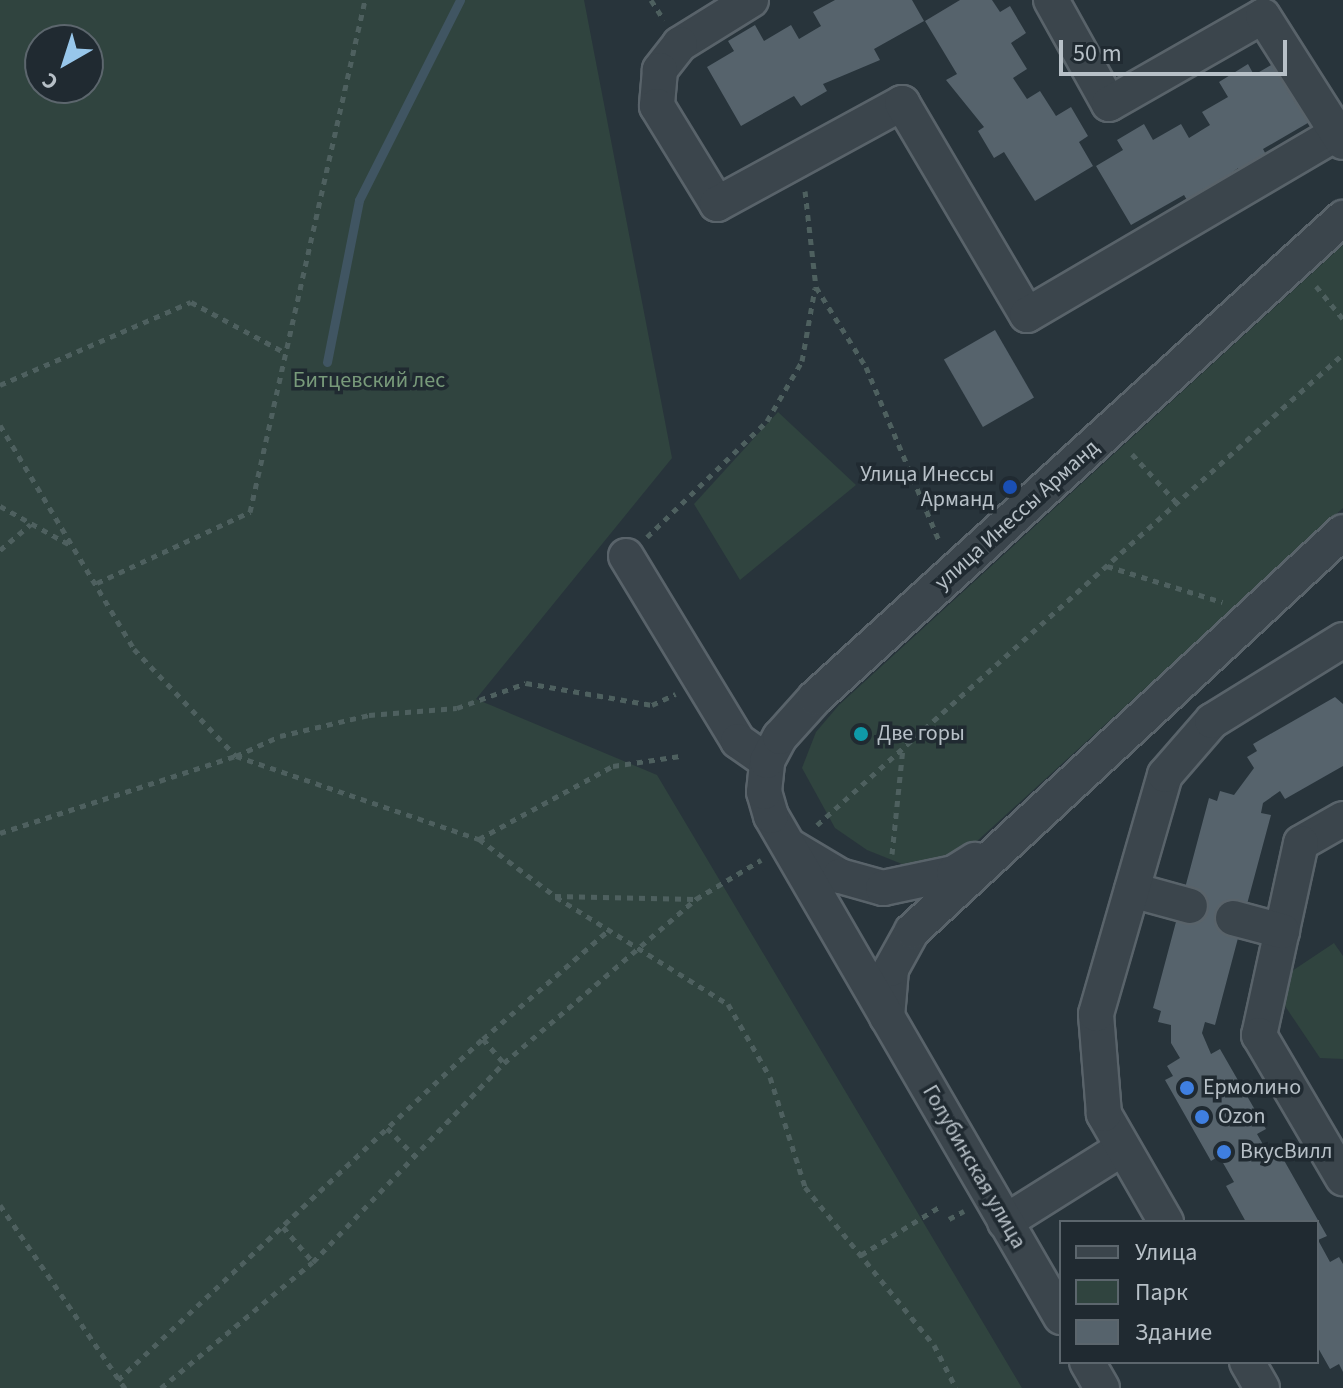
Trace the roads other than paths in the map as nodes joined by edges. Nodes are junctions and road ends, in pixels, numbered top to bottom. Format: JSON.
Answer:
{"nodes":[{"id":1,"x":751,"y":0,"type":"edge"},
{"id":2,"x":1051,"y":0,"type":"edge"},
{"id":3,"x":1339,"y":138,"type":"edge"},
{"id":4,"x":1343,"y":218,"type":"edge"},
{"id":5,"x":1343,"y":532,"type":"edge"},
{"id":6,"x":626,"y":556,"type":"road end"},
{"id":7,"x":1343,"y":640,"type":"edge"},
{"id":8,"x":767,"y":761,"type":"junction"},
{"id":9,"x":1343,"y":819,"type":"edge"},
{"id":10,"x":1018,"y":833,"type":"junction"},
{"id":11,"x":787,"y":844,"type":"junction"},
{"id":12,"x":1132,"y":890,"type":"junction"},
{"id":13,"x":1190,"y":906,"type":"dead end"},
{"id":14,"x":1233,"y":918,"type":"dead end"},
{"id":15,"x":1282,"y":931,"type":"junction"},
{"id":16,"x":887,"y":1017,"type":"junction"},
{"id":17,"x":1123,"y":1148,"type":"junction"},
{"id":18,"x":1343,"y":1178,"type":"edge"},
{"id":19,"x":1165,"y":1220,"type":"edge"},
{"id":20,"x":1005,"y":1222,"type":"junction"},
{"id":21,"x":1059,"y":1314,"type":"edge"},
{"id":22,"x":1088,"y":1364,"type":"edge"},
{"id":23,"x":1248,"y":1364,"type":"edge"},
{"id":24,"x":1102,"y":1388,"type":"edge"},
{"id":25,"x":1262,"y":1388,"type":"edge"}],
"edges":[{"from":1,"to":3,"type":"street"},
{"from":2,"to":3,"type":"street"},
{"from":4,"to":8,"type":"street","name":"улица Инессы Арманд"},
{"from":5,"to":10,"type":"street"},
{"from":6,"to":8,"type":"street"},
{"from":7,"to":12,"type":"street"},
{"from":8,"to":11,"type":"street"},
{"from":9,"to":15,"type":"street"},
{"from":10,"to":11,"type":"street"},
{"from":10,"to":16,"type":"street"},
{"from":11,"to":16,"type":"street"},
{"from":12,"to":13,"type":"street"},
{"from":12,"to":17,"type":"street"},
{"from":14,"to":15,"type":"street"},
{"from":15,"to":18,"type":"street"},
{"from":16,"to":20,"type":"street","name":"Голубинская улица"},
{"from":17,"to":19,"type":"street"},
{"from":17,"to":20,"type":"street"},
{"from":20,"to":21,"type":"street","name":"Голубинская улица"},
{"from":22,"to":24,"type":"street"},
{"from":23,"to":25,"type":"street"}]}
